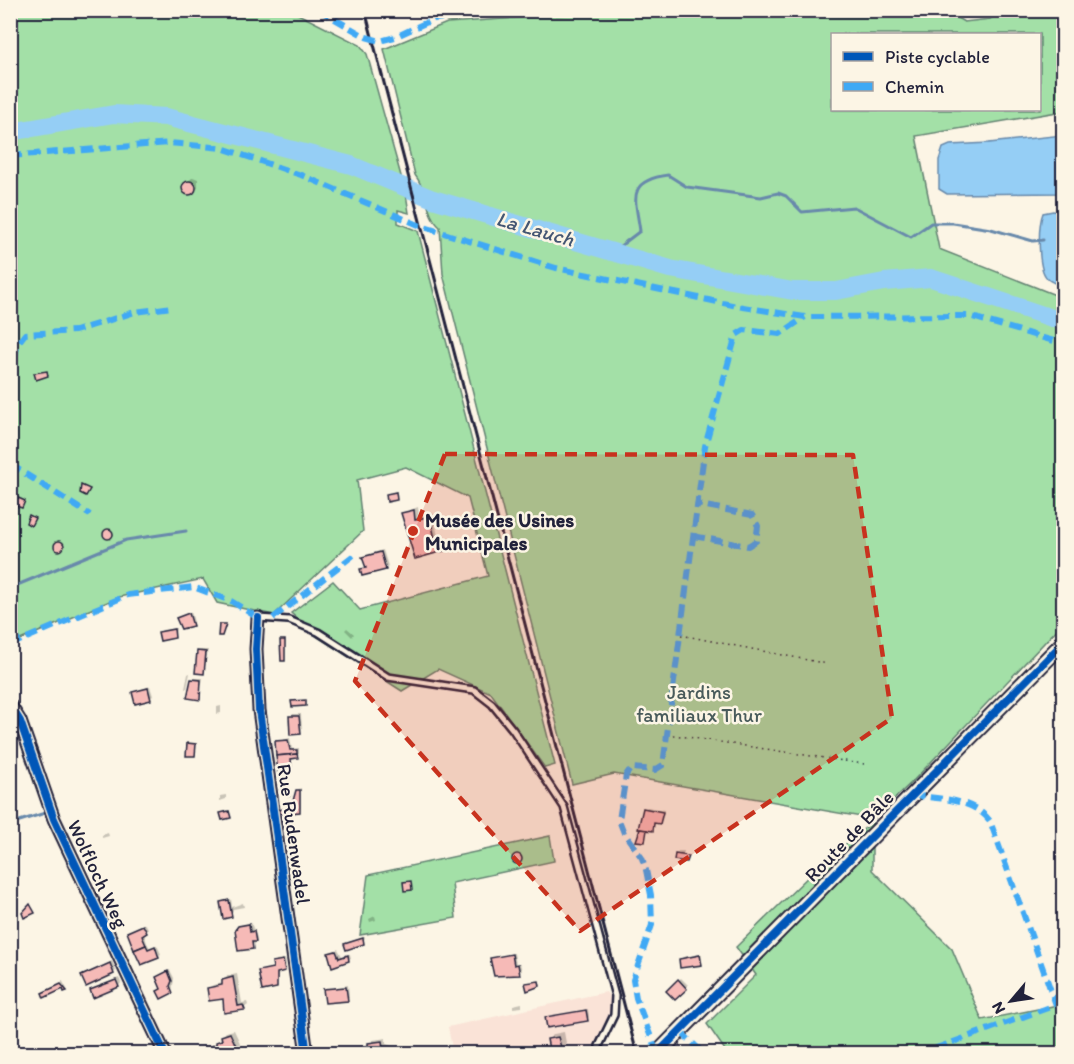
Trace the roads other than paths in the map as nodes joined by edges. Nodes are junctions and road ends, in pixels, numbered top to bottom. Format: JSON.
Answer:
{"nodes":[{"id":1,"x":258,"y":618,"type":"joint"},
{"id":2,"x":1064,"y":642,"type":"edge"},
{"id":3,"x":10,"y":705,"type":"edge"},
{"id":4,"x":165,"y":1053,"type":"edge"},
{"id":5,"x":307,"y":1053,"type":"edge"},
{"id":6,"x":599,"y":1053,"type":"edge"},
{"id":7,"x":657,"y":1053,"type":"edge"}],
"edges":[{"from":1,"to":5,"type":"street","name":"Rue Rudenwadel"},
{"from":1,"to":6,"type":"lane"},
{"from":2,"to":7,"type":"main road","name":"Route de Bâle"},
{"from":3,"to":4,"type":"street","name":"Wolfloch Weg"}]}
